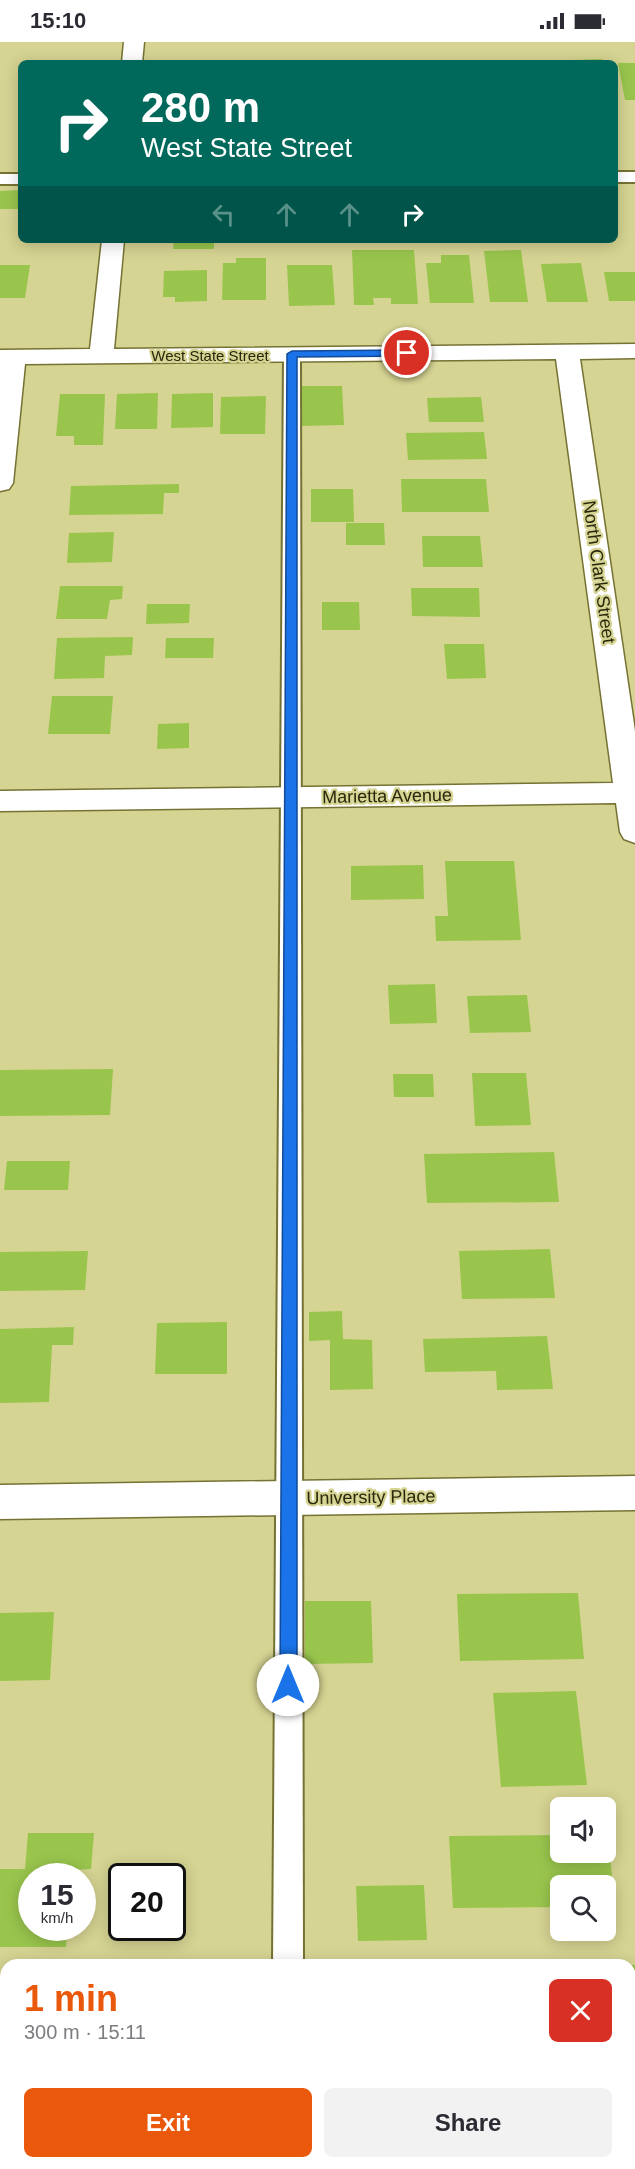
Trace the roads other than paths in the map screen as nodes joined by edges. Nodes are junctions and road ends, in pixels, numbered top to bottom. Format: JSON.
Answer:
{"nodes":[{"id":1,"x":134,"y":42,"type":"edge"},
{"id":2,"x":132,"y":60,"type":"edge"},
{"id":3,"x":618,"y":177,"type":"edge"},
{"id":4,"x":635,"y":177,"type":"edge"},
{"id":5,"x":0,"y":179,"type":"edge"},
{"id":6,"x":18,"y":179,"type":"edge"},
{"id":7,"x":113,"y":243,"type":"edge"},
{"id":8,"x":635,"y":351,"type":"edge"},
{"id":9,"x":567,"y":352,"type":"junction"},
{"id":10,"x":292,"y":354,"type":"junction"},
{"id":11,"x":101,"y":356,"type":"junction"},
{"id":12,"x":7,"y":357,"type":"edge"},
{"id":13,"x":0,"y":483,"type":"edge"},
{"id":14,"x":630,"y":793,"type":"junction"},
{"id":15,"x":291,"y":797,"type":"junction"},
{"id":16,"x":0,"y":801,"type":"edge"},
{"id":17,"x":635,"y":832,"type":"edge"},
{"id":18,"x":635,"y":1493,"type":"edge"},
{"id":19,"x":289,"y":1498,"type":"junction"},
{"id":20,"x":0,"y":1502,"type":"edge"},
{"id":21,"x":288,"y":1959,"type":"edge"}],
"edges":[{"from":1,"to":2,"type":"street"},
{"from":3,"to":4,"type":"lane"},
{"from":5,"to":6,"type":"lane"},
{"from":7,"to":11,"type":"street"},
{"from":8,"to":9,"type":"street","name":"West State Street"},
{"from":9,"to":10,"type":"street","name":"West State Street"},
{"from":9,"to":14,"type":"street","name":"North Clark Street"},
{"from":10,"to":11,"type":"street","name":"West State Street"},
{"from":10,"to":15,"type":"lane"},
{"from":11,"to":12,"type":"street","name":"West State Street"},
{"from":12,"to":13,"type":"street"},
{"from":14,"to":15,"type":"street","name":"Marietta Avenue"},
{"from":14,"to":17,"type":"street","name":"North Clark Street"},
{"from":15,"to":16,"type":"street","name":"Marietta Avenue"},
{"from":15,"to":19,"type":"lane"},
{"from":18,"to":19,"type":"street","name":"University Place"},
{"from":19,"to":20,"type":"street","name":"University Place"},
{"from":19,"to":21,"type":"lane"}]}
